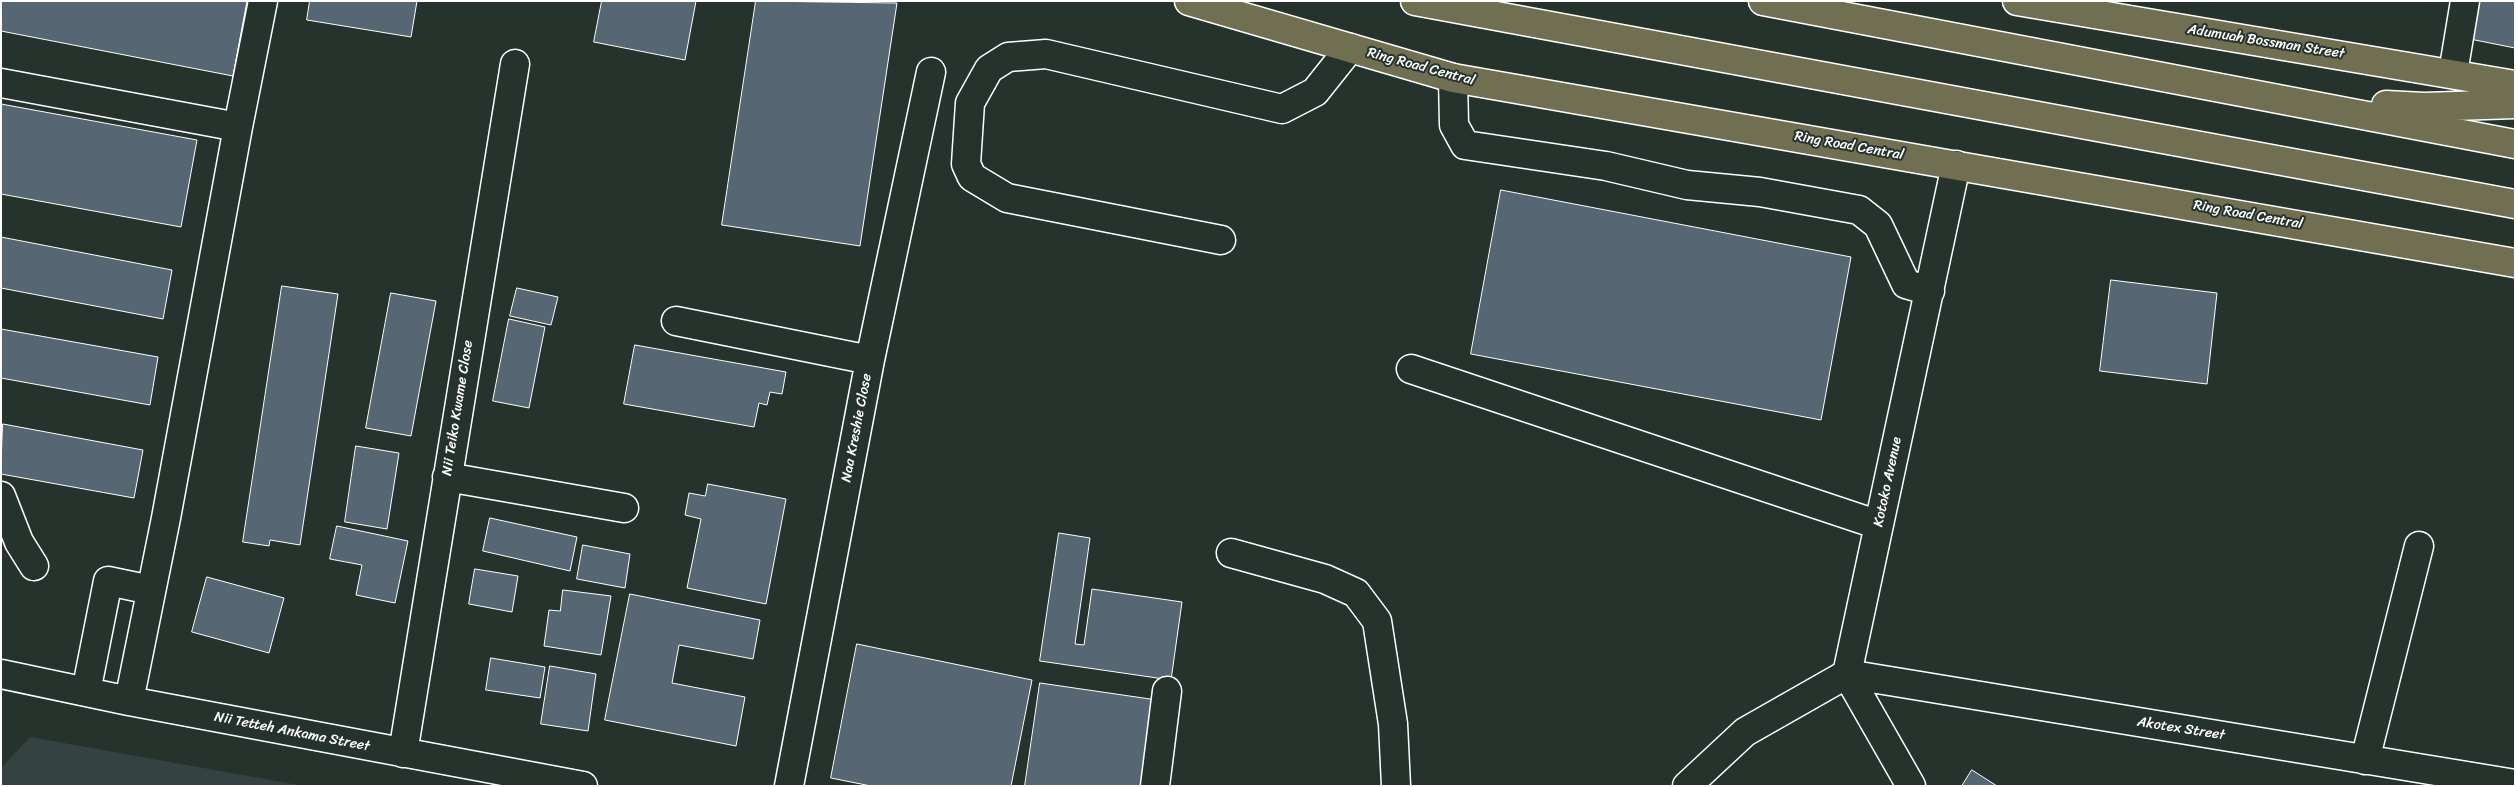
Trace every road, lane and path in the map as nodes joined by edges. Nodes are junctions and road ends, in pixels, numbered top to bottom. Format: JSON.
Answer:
{"nodes":[{"id":1,"x":263,"y":1,"type":"edge"},
{"id":2,"x":1189,"y":1,"type":"edge"},
{"id":3,"x":1416,"y":1,"type":"edge"},
{"id":4,"x":1763,"y":1,"type":"edge"},
{"id":5,"x":2017,"y":1,"type":"edge"},
{"id":6,"x":2465,"y":1,"type":"edge"},
{"id":7,"x":1350,"y":48,"type":"junction"},
{"id":8,"x":515,"y":64,"type":"dead end"},
{"id":9,"x":931,"y":72,"type":"dead end"},
{"id":10,"x":2453,"y":73,"type":"junction"},
{"id":11,"x":1453,"y":78,"type":"junction"},
{"id":12,"x":1,"y":84,"type":"edge"},
{"id":13,"x":2515,"y":85,"type":"edge"},
{"id":14,"x":2292,"y":102,"type":"junction"},
{"id":15,"x":2515,"y":104,"type":"edge"},
{"id":16,"x":238,"y":128,"type":"junction"},
{"id":17,"x":2515,"y":144,"type":"edge"},
{"id":18,"x":1956,"y":165,"type":"junction"},
{"id":19,"x":2515,"y":204,"type":"edge"},
{"id":20,"x":1221,"y":240,"type":"dead end"},
{"id":21,"x":2515,"y":263,"type":"edge"},
{"id":22,"x":1930,"y":291,"type":"junction"},
{"id":23,"x":676,"y":321,"type":"dead end"},
{"id":24,"x":870,"y":360,"type":"junction"},
{"id":25,"x":1410,"y":369,"type":"dead end"},
{"id":26,"x":447,"y":477,"type":"junction"},
{"id":27,"x":1,"y":496,"type":"edge"},
{"id":28,"x":624,"y":508,"type":"dead end"},
{"id":29,"x":1879,"y":526,"type":"junction"},
{"id":30,"x":2420,"y":546,"type":"dead end"},
{"id":31,"x":1231,"y":553,"type":"dead end"},
{"id":32,"x":34,"y":566,"type":"dead end"},
{"id":33,"x":151,"y":590,"type":"junction"},
{"id":34,"x":1,"y":674,"type":"edge"},
{"id":35,"x":1847,"y":674,"type":"junction"},
{"id":36,"x":1167,"y":691,"type":"dead end"},
{"id":37,"x":86,"y":692,"type":"junction"},
{"id":38,"x":129,"y":701,"type":"junction"},
{"id":39,"x":403,"y":753,"type":"junction"},
{"id":40,"x":2365,"y":760,"type":"junction"},
{"id":41,"x":2515,"y":784,"type":"edge"},
{"id":42,"x":583,"y":786,"type":"edge"},
{"id":43,"x":790,"y":786,"type":"edge"},
{"id":44,"x":1155,"y":786,"type":"edge"},
{"id":45,"x":1396,"y":786,"type":"edge"},
{"id":46,"x":1687,"y":786,"type":"edge"},
{"id":47,"x":1911,"y":786,"type":"edge"}],
"edges":[{"from":1,"to":16,"type":"street"},
{"from":2,"to":7,"type":"main road","name":"Ring Road Central"},
{"from":3,"to":19,"type":"main road"},
{"from":4,"to":14,"type":"main road"},
{"from":5,"to":10,"type":"main road","name":"Adumuah Bossman Street"},
{"from":6,"to":10,"type":"street"},
{"from":7,"to":11,"type":"main road","name":"Ring Road Central"},
{"from":7,"to":20,"type":"street"},
{"from":8,"to":26,"type":"street","name":"Nii Teiko Kwame Close"},
{"from":9,"to":24,"type":"street","name":"Naa Kreshie Close"},
{"from":10,"to":13,"type":"main road","name":"Adumuah Bossman Street"},
{"from":11,"to":18,"type":"main road","name":"Ring Road Central"},
{"from":11,"to":22,"type":"street"},
{"from":12,"to":16,"type":"street"},
{"from":14,"to":15,"type":"main road"},
{"from":14,"to":17,"type":"main road"},
{"from":16,"to":33,"type":"street"},
{"from":18,"to":21,"type":"main road","name":"Ring Road Central"},
{"from":18,"to":22,"type":"street","name":"Kotoko Avenue"},
{"from":22,"to":29,"type":"street","name":"Kotoko Avenue"},
{"from":23,"to":24,"type":"street"},
{"from":24,"to":43,"type":"street","name":"Naa Kreshie Close"},
{"from":25,"to":29,"type":"street"},
{"from":26,"to":28,"type":"street"},
{"from":26,"to":39,"type":"street","name":"Nii Teiko Kwame Close"},
{"from":27,"to":32,"type":"street"},
{"from":29,"to":35,"type":"street","name":"Kotoko Avenue"},
{"from":30,"to":40,"type":"street"},
{"from":31,"to":45,"type":"street"},
{"from":33,"to":37,"type":"street"},
{"from":33,"to":38,"type":"street"},
{"from":34,"to":37,"type":"street","name":"Nii Tetteh Ankama Street"},
{"from":35,"to":40,"type":"street","name":"Akotex Street"},
{"from":35,"to":46,"type":"street"},
{"from":35,"to":47,"type":"street"},
{"from":36,"to":44,"type":"street"},
{"from":37,"to":38,"type":"street","name":"Nii Tetteh Ankama Street"},
{"from":38,"to":39,"type":"street","name":"Nii Tetteh Ankama Street"},
{"from":39,"to":42,"type":"street","name":"Nii Tetteh Ankama Street"},
{"from":40,"to":41,"type":"street","name":"Akotex Street"}]}
